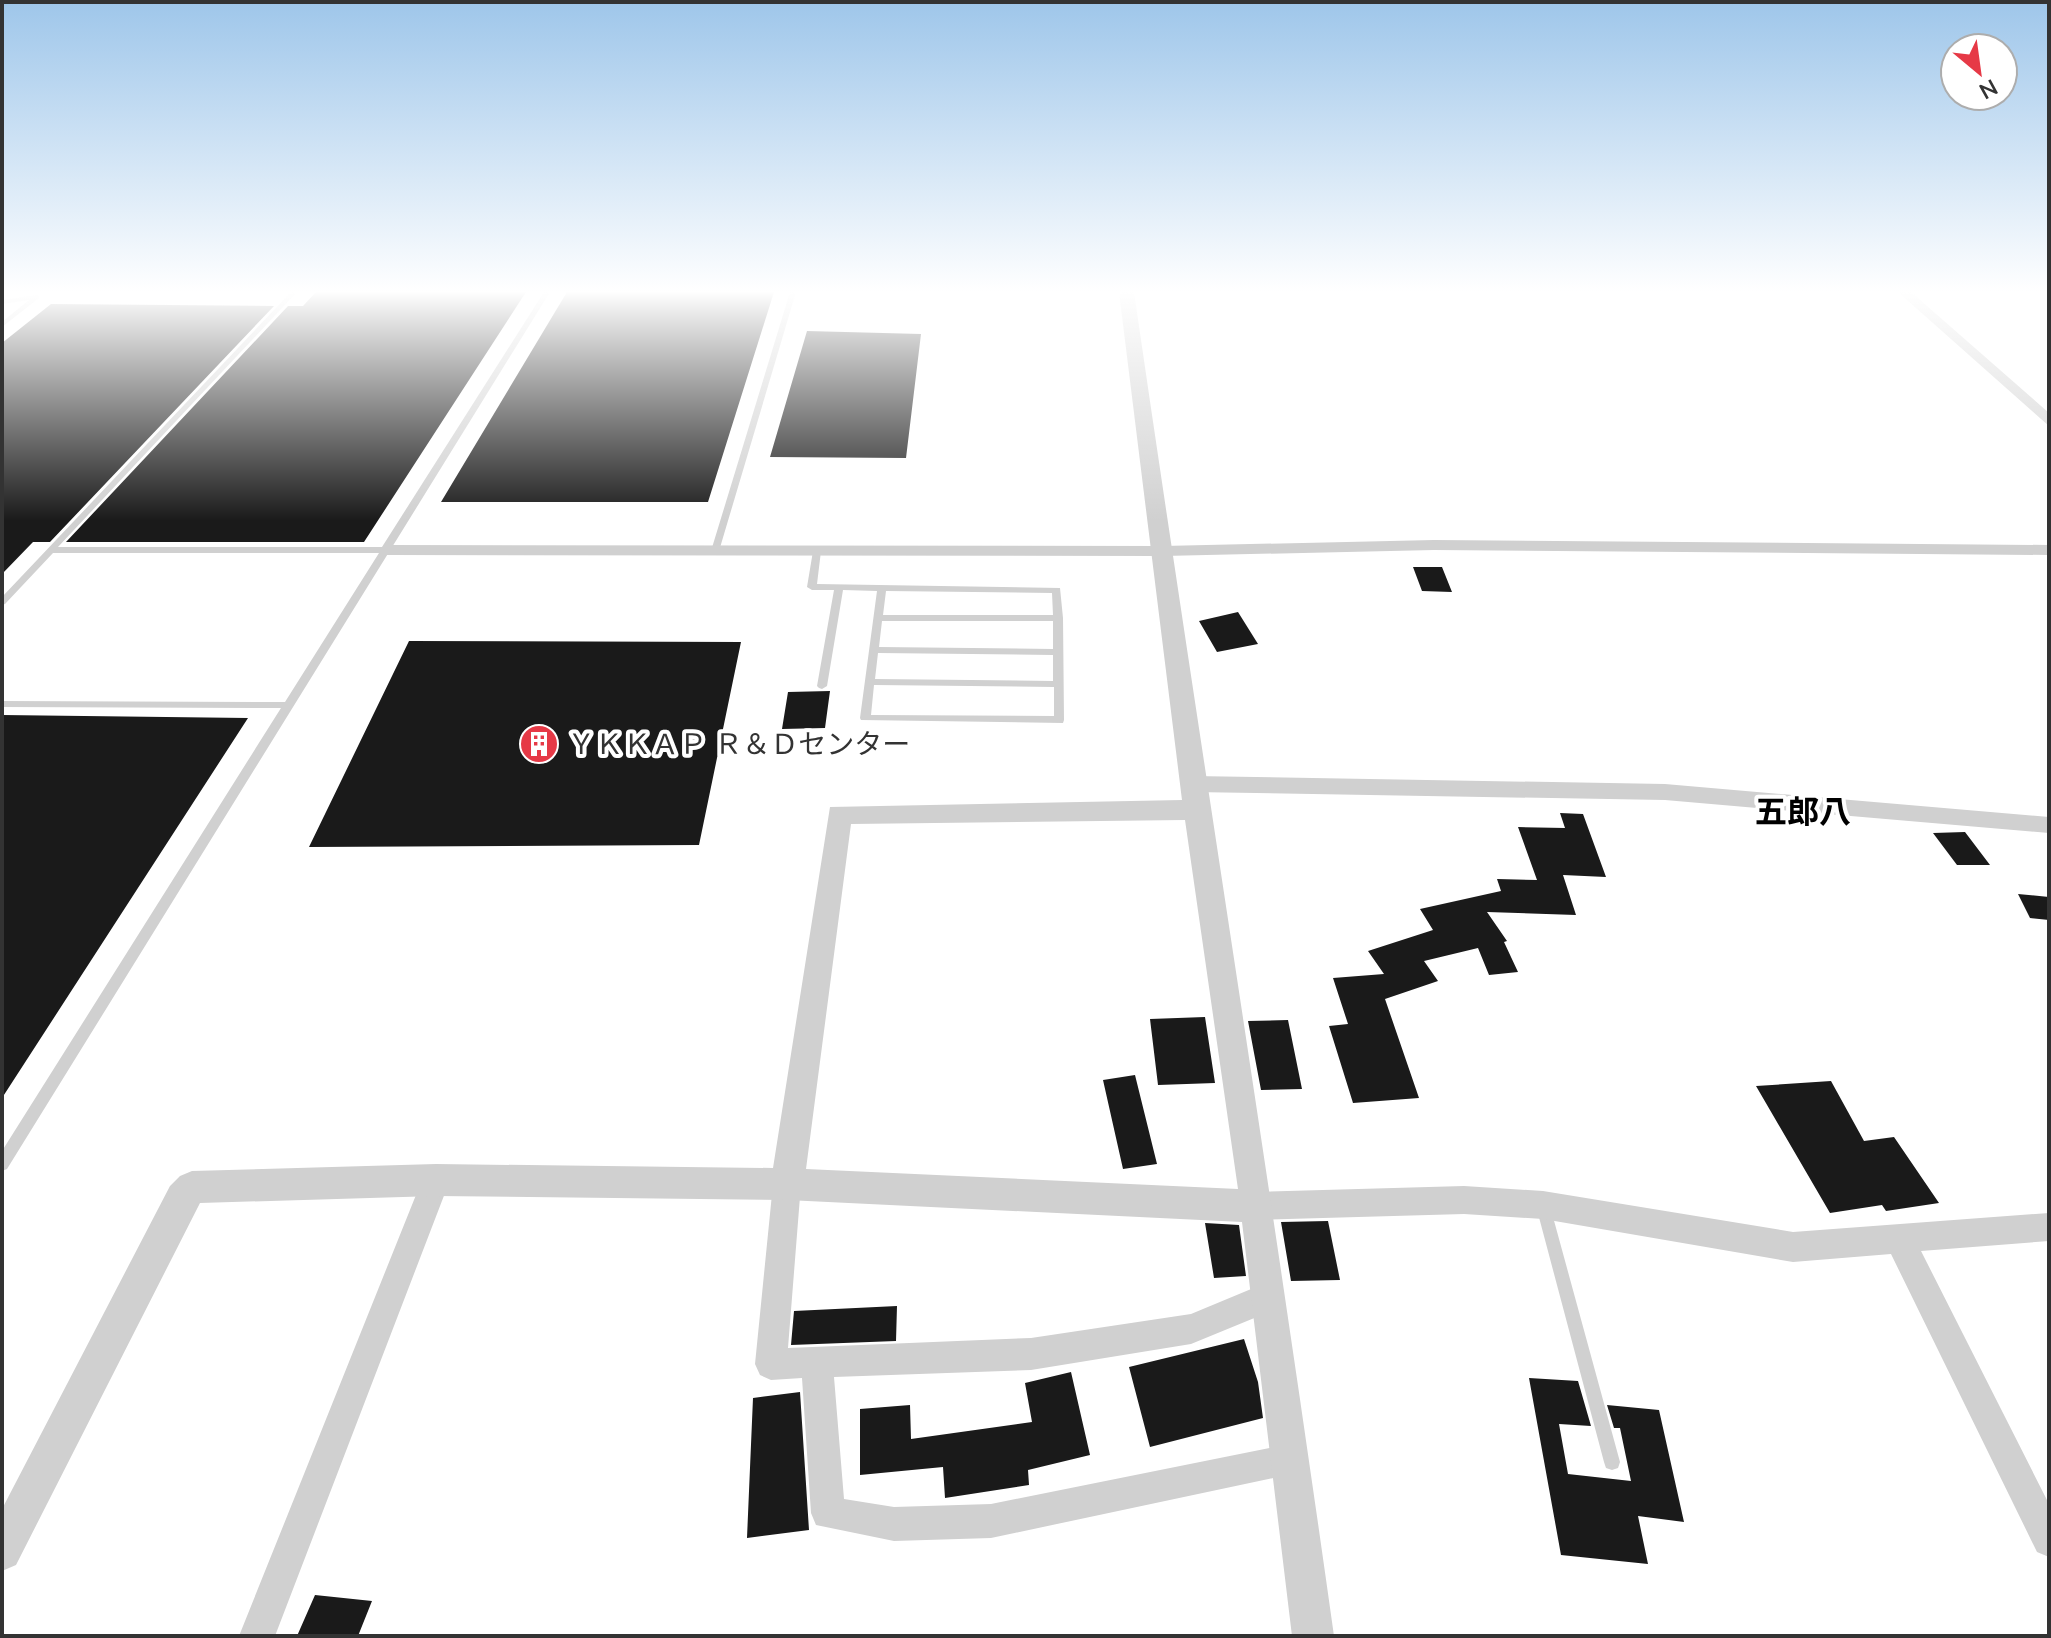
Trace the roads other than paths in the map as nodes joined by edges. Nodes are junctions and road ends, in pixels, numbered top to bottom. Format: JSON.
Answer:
{"nodes":[{"id":1,"x":222,"y":368,"type":"edge"},
{"id":2,"x":500,"y":368,"type":"edge"},
{"id":3,"x":770,"y":368,"type":"edge"},
{"id":4,"x":1137,"y":368,"type":"edge"},
{"id":5,"x":1990,"y":368,"type":"edge"},
{"id":6,"x":2049,"y":421,"type":"edge"},
{"id":7,"x":52,"y":550,"type":"junction"},
{"id":8,"x":387,"y":550,"type":"junction"},
{"id":9,"x":2049,"y":550,"type":"edge"},
{"id":10,"x":715,"y":551,"type":"junction"},
{"id":11,"x":817,"y":551,"type":"junction"},
{"id":12,"x":1163,"y":551,"type":"junction"},
{"id":13,"x":839,"y":588,"type":"junction"},
{"id":14,"x":882,"y":588,"type":"junction"},
{"id":15,"x":3,"y":600,"type":"edge"},
{"id":16,"x":878,"y":618,"type":"junction"},
{"id":17,"x":1058,"y":618,"type":"junction"},
{"id":18,"x":874,"y":650,"type":"junction"},
{"id":19,"x":1058,"y":652,"type":"junction"},
{"id":20,"x":870,"y":682,"type":"junction"},
{"id":21,"x":1058,"y":684,"type":"junction"},
{"id":22,"x":822,"y":686,"type":"dead end"},
{"id":23,"x":2,"y":704,"type":"edge"},
{"id":24,"x":288,"y":705,"type":"junction"},
{"id":25,"x":1194,"y":797,"type":"junction"},
{"id":26,"x":2049,"y":825,"type":"edge"},
{"id":27,"x":2,"y":1164,"type":"edge"},
{"id":28,"x":436,"y":1180,"type":"junction"},
{"id":29,"x":787,"y":1184,"type":"junction"},
{"id":30,"x":1543,"y":1205,"type":"junction"},
{"id":31,"x":1257,"y":1206,"type":"junction"},
{"id":32,"x":2049,"y":1227,"type":"edge"},
{"id":33,"x":1900,"y":1241,"type":"junction"},
{"id":34,"x":1268,"y":1297,"type":"junction"},
{"id":35,"x":817,"y":1362,"type":"junction"},
{"id":36,"x":1290,"y":1460,"type":"junction"},
{"id":37,"x":1612,"y":1462,"type":"dead end"},
{"id":38,"x":2049,"y":1540,"type":"edge"},
{"id":39,"x":2,"y":1551,"type":"edge"},
{"id":40,"x":257,"y":1636,"type":"edge"},
{"id":41,"x":1313,"y":1636,"type":"edge"}],
"edges":[{"from":1,"to":7,"type":"lane"},
{"from":2,"to":8,"type":"lane"},
{"from":3,"to":10,"type":"lane"},
{"from":4,"to":12,"type":"street"},
{"from":5,"to":6,"type":"street"},
{"from":7,"to":8,"type":"lane"},
{"from":7,"to":15,"type":"lane"},
{"from":8,"to":10,"type":"street"},
{"from":8,"to":24,"type":"lane"},
{"from":9,"to":12,"type":"street"},
{"from":10,"to":11,"type":"street"},
{"from":11,"to":12,"type":"street"},
{"from":11,"to":13,"type":"lane"},
{"from":12,"to":25,"type":"street"},
{"from":13,"to":14,"type":"lane"},
{"from":13,"to":22,"type":"lane"},
{"from":14,"to":16,"type":"lane"},
{"from":14,"to":17,"type":"lane"},
{"from":16,"to":17,"type":"lane"},
{"from":16,"to":18,"type":"lane"},
{"from":17,"to":19,"type":"lane"},
{"from":18,"to":19,"type":"lane"},
{"from":18,"to":20,"type":"lane"},
{"from":19,"to":21,"type":"lane"},
{"from":20,"to":21,"type":"lane"},
{"from":20,"to":21,"type":"lane"},
{"from":23,"to":24,"type":"lane"},
{"from":24,"to":27,"type":"lane"},
{"from":25,"to":26,"type":"street"},
{"from":25,"to":29,"type":"street"},
{"from":25,"to":31,"type":"street"},
{"from":28,"to":29,"type":"street"},
{"from":28,"to":39,"type":"street"},
{"from":28,"to":40,"type":"street"},
{"from":29,"to":31,"type":"street"},
{"from":29,"to":35,"type":"street"},
{"from":30,"to":31,"type":"street"},
{"from":30,"to":33,"type":"street"},
{"from":30,"to":37,"type":"lane"},
{"from":31,"to":34,"type":"street"},
{"from":32,"to":33,"type":"street"},
{"from":33,"to":38,"type":"street"},
{"from":34,"to":35,"type":"street"},
{"from":34,"to":36,"type":"street"},
{"from":35,"to":36,"type":"street"},
{"from":36,"to":41,"type":"street"}]}
